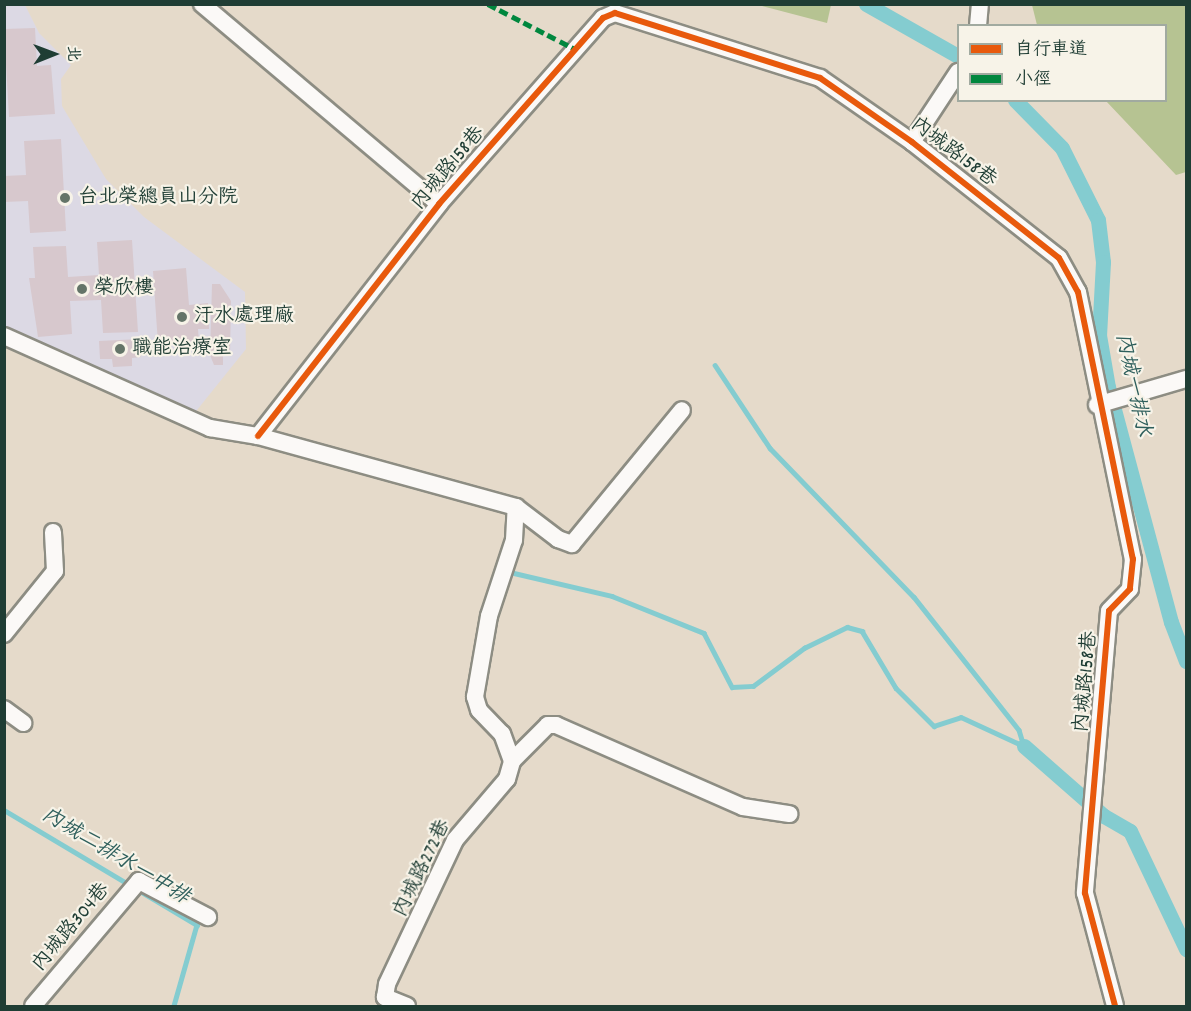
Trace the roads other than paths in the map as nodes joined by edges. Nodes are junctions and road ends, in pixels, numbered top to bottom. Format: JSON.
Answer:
{"nodes":[{"id":1,"x":202,"y":4,"type":"edge"},
{"id":2,"x":980,"y":4,"type":"edge"},
{"id":3,"x":618,"y":9,"type":"edge"},
{"id":4,"x":978,"y":24,"type":"edge"},
{"id":5,"x":957,"y":74,"type":"edge"},
{"id":6,"x":912,"y":142,"type":"junction"},
{"id":7,"x":439,"y":204,"type":"junction"},
{"id":8,"x":4,"y":336,"type":"edge"},
{"id":9,"x":1186,"y":379,"type":"edge"},
{"id":10,"x":1101,"y":404,"type":"junction"},
{"id":11,"x":682,"y":410,"type":"dead end"},
{"id":12,"x":258,"y":436,"type":"junction"},
{"id":13,"x":516,"y":507,"type":"junction"},
{"id":14,"x":53,"y":532,"type":"dead end"},
{"id":15,"x":4,"y":634,"type":"edge"},
{"id":16,"x":4,"y":709,"type":"edge"},
{"id":17,"x":23,"y":723,"type":"dead end"},
{"id":18,"x":512,"y":761,"type":"junction"},
{"id":19,"x":789,"y":814,"type":"dead end"},
{"id":20,"x":208,"y":918,"type":"dead end"},
{"id":21,"x":33,"y":1006,"type":"edge"},
{"id":22,"x":407,"y":1006,"type":"edge"},
{"id":23,"x":1115,"y":1006,"type":"edge"}],
"edges":[{"from":1,"to":7,"type":"street"},
{"from":2,"to":4,"type":"street"},
{"from":3,"to":6,"type":"street","name":"內城路158巷"},
{"from":3,"to":7,"type":"street","name":"內城路158巷"},
{"from":5,"to":6,"type":"street"},
{"from":6,"to":10,"type":"street","name":"內城路158巷"},
{"from":7,"to":12,"type":"street","name":"內城路158巷"},
{"from":8,"to":12,"type":"street"},
{"from":9,"to":10,"type":"street"},
{"from":10,"to":23,"type":"street","name":"內城路158巷"},
{"from":11,"to":13,"type":"street"},
{"from":12,"to":13,"type":"street"},
{"from":13,"to":18,"type":"street"},
{"from":14,"to":15,"type":"street"},
{"from":16,"to":17,"type":"street"},
{"from":18,"to":19,"type":"street"},
{"from":18,"to":22,"type":"street","name":"內城路272巷"},
{"from":20,"to":21,"type":"street","name":"內城路304巷"}]}
